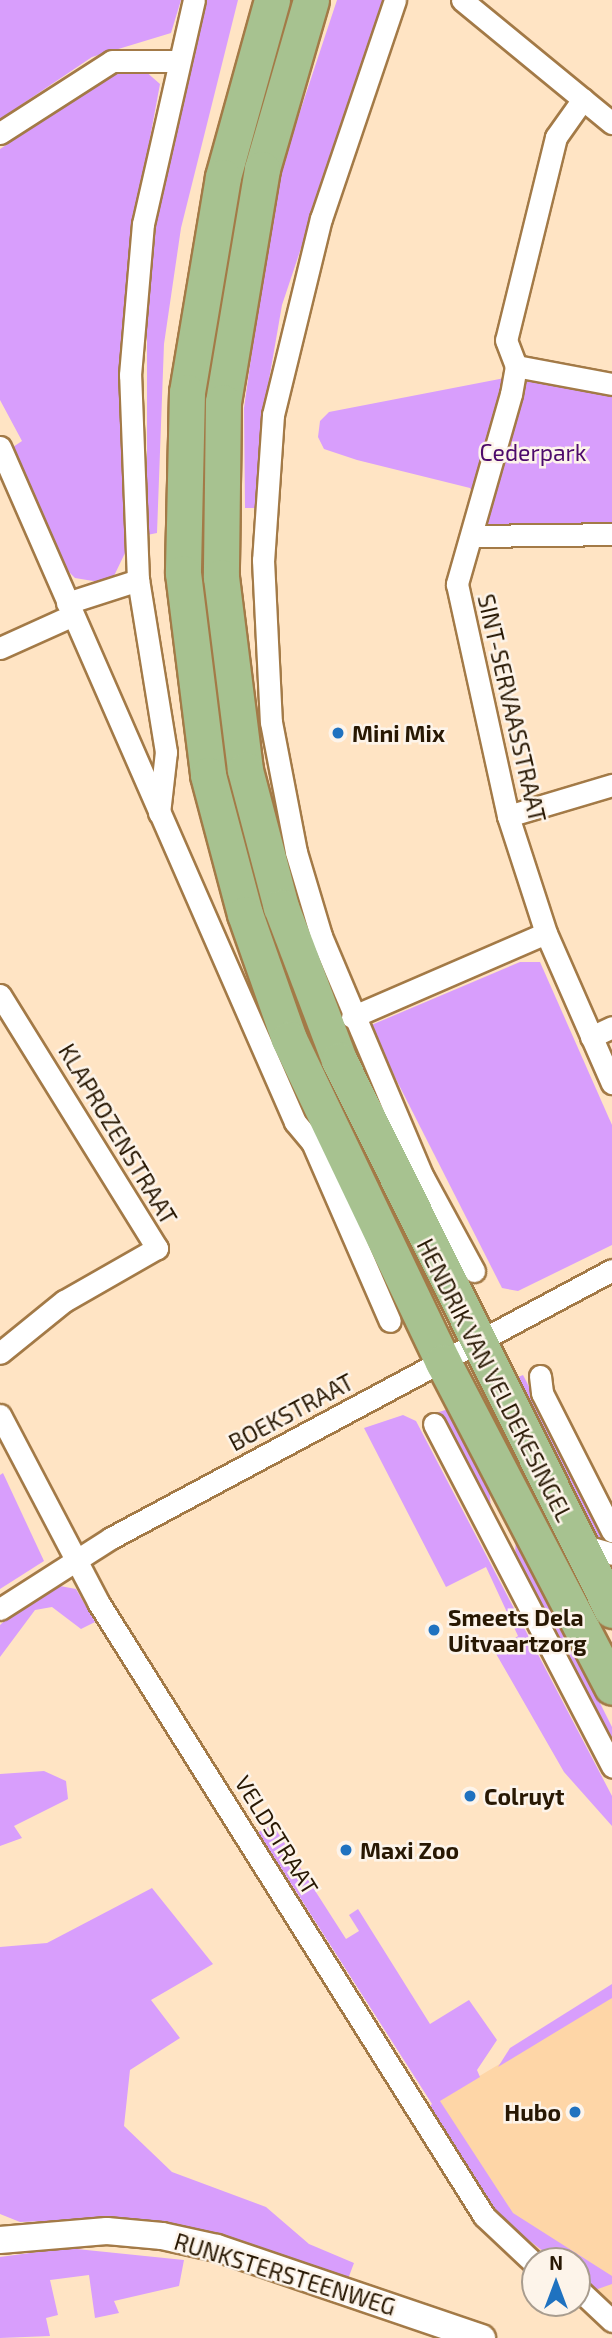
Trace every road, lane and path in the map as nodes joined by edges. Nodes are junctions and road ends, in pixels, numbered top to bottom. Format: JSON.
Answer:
{"nodes":[{"id":1,"x":194,"y":0,"type":"edge"},
{"id":2,"x":272,"y":0,"type":"edge"},
{"id":3,"x":312,"y":0,"type":"edge"},
{"id":4,"x":395,"y":0,"type":"edge"},
{"id":5,"x":462,"y":0,"type":"edge"},
{"id":6,"x":177,"y":61,"type":"junction"},
{"id":7,"x":583,"y":99,"type":"junction"},
{"id":8,"x":612,"y":123,"type":"edge"},
{"id":9,"x":0,"y":133,"type":"edge"},
{"id":10,"x":516,"y":366,"type":"junction"},
{"id":11,"x":612,"y":384,"type":"edge"},
{"id":12,"x":0,"y":447,"type":"edge"},
{"id":13,"x":612,"y":534,"type":"edge"},
{"id":14,"x":475,"y":536,"type":"junction"},
{"id":15,"x":138,"y":580,"type":"junction"},
{"id":16,"x":70,"y":609,"type":"junction"},
{"id":17,"x":0,"y":648,"type":"edge"},
{"id":18,"x":612,"y":785,"type":"edge"},
{"id":19,"x":159,"y":813,"type":"junction"},
{"id":20,"x":508,"y":816,"type":"junction"},
{"id":21,"x":546,"y":933,"type":"junction"},
{"id":22,"x":0,"y":995,"type":"edge"},
{"id":23,"x":352,"y":1017,"type":"junction"},
{"id":24,"x":612,"y":1027,"type":"edge"},
{"id":25,"x":591,"y":1037,"type":"junction"},
{"id":26,"x":612,"y":1083,"type":"edge"},
{"id":27,"x":312,"y":1142,"type":"junction"},
{"id":28,"x":345,"y":1159,"type":"junction"},
{"id":29,"x":423,"y":1177,"type":"junction"},
{"id":30,"x":412,"y":1217,"type":"junction"},
{"id":31,"x":612,"y":1270,"type":"edge"},
{"id":32,"x":474,"y":1271,"type":"dead end"},
{"id":33,"x":390,"y":1321,"type":"dead end"},
{"id":34,"x":477,"y":1343,"type":"junction"},
{"id":35,"x":0,"y":1353,"type":"edge"},
{"id":36,"x":443,"y":1362,"type":"junction"},
{"id":37,"x":540,"y":1376,"type":"dead end"},
{"id":38,"x":0,"y":1415,"type":"edge"},
{"id":39,"x":433,"y":1424,"type":"dead end"},
{"id":40,"x":507,"y":1480,"type":"junction"},
{"id":41,"x":612,"y":1531,"type":"edge"},
{"id":42,"x":495,"y":1544,"type":"junction"},
{"id":43,"x":578,"y":1544,"type":"junction"},
{"id":44,"x":612,"y":1555,"type":"edge"},
{"id":45,"x":75,"y":1559,"type":"junction"},
{"id":46,"x":0,"y":1609,"type":"edge"},
{"id":47,"x":612,"y":1610,"type":"edge"},
{"id":48,"x":612,"y":1687,"type":"edge"},
{"id":49,"x":612,"y":1766,"type":"edge"},
{"id":50,"x":0,"y":2240,"type":"edge"},
{"id":51,"x":521,"y":2250,"type":"edge"},
{"id":52,"x":591,"y":2301,"type":"edge"},
{"id":53,"x":612,"y":2321,"type":"edge"},
{"id":54,"x":482,"y":2338,"type":"edge"}],
"edges":[{"from":1,"to":6,"type":"street"},
{"from":2,"to":28,"type":"highway","name":"HENDRIK VAN VELDEKESINGEL"},
{"from":3,"to":30,"type":"highway","name":"HENDRIK VAN VELDEKESINGEL"},
{"from":4,"to":23,"type":"street","name":"HENDRIK VAN VELDEKESINGEL"},
{"from":5,"to":7,"type":"street"},
{"from":6,"to":9,"type":"street"},
{"from":6,"to":15,"type":"street"},
{"from":7,"to":8,"type":"street"},
{"from":7,"to":10,"type":"street","name":"SINT-SERVAASSTRAAT"},
{"from":10,"to":11,"type":"street"},
{"from":10,"to":14,"type":"street","name":"SINT-SERVAASSTRAAT"},
{"from":12,"to":16,"type":"street"},
{"from":13,"to":14,"type":"street"},
{"from":14,"to":20,"type":"street","name":"SINT-SERVAASSTRAAT"},
{"from":15,"to":16,"type":"street"},
{"from":15,"to":19,"type":"street"},
{"from":16,"to":17,"type":"street"},
{"from":16,"to":19,"type":"street"},
{"from":18,"to":20,"type":"street"},
{"from":19,"to":27,"type":"street"},
{"from":20,"to":21,"type":"street","name":"SINT-SERVAASSTRAAT"},
{"from":21,"to":23,"type":"street"},
{"from":21,"to":25,"type":"street","name":"SINT-SERVAASSTRAAT"},
{"from":22,"to":35,"type":"street","name":"KLAPROZENSTRAAT"},
{"from":23,"to":29,"type":"street","name":"HENDRIK VAN VELDEKESINGEL"},
{"from":24,"to":25,"type":"street"},
{"from":25,"to":26,"type":"street","name":"SINT-SERVAASSTRAAT"},
{"from":27,"to":28,"type":"street"},
{"from":27,"to":33,"type":"street"},
{"from":28,"to":36,"type":"highway","name":"HENDRIK VAN VELDEKESINGEL"},
{"from":29,"to":30,"type":"street","name":"HENDRIK VAN VELDEKESINGEL"},
{"from":29,"to":32,"type":"street","name":"HENDRIK VAN VELDEKESINGEL"},
{"from":30,"to":34,"type":"highway","name":"HENDRIK VAN VELDEKESINGEL"},
{"from":31,"to":34,"type":"street","name":"BOEKSTRAAT"},
{"from":34,"to":36,"type":"street","name":"BOEKSTRAAT"},
{"from":34,"to":43,"type":"highway","name":"HENDRIK VAN VELDEKESINGEL"},
{"from":36,"to":40,"type":"highway","name":"HENDRIK VAN VELDEKESINGEL"},
{"from":36,"to":45,"type":"street","name":"BOEKSTRAAT"},
{"from":37,"to":41,"type":"street","name":"HENDRIK VAN VELDEKESINGEL"},
{"from":38,"to":45,"type":"street","name":"VELDSTRAAT"},
{"from":39,"to":42,"type":"street"},
{"from":40,"to":42,"type":"street","name":"HENDRIK VAN VELDEKESINGEL"},
{"from":40,"to":48,"type":"highway","name":"HENDRIK VAN VELDEKESINGEL"},
{"from":42,"to":49,"type":"street"},
{"from":43,"to":44,"type":"street","name":"HENDRIK VAN VELDEKESINGEL"},
{"from":43,"to":47,"type":"highway","name":"HENDRIK VAN VELDEKESINGEL"},
{"from":45,"to":46,"type":"street","name":"BOEKSTRAAT"},
{"from":45,"to":51,"type":"street","name":"VELDSTRAAT"},
{"from":50,"to":54,"type":"street","name":"RUNKSTERSTEENWEG"},
{"from":52,"to":53,"type":"street"}]}
